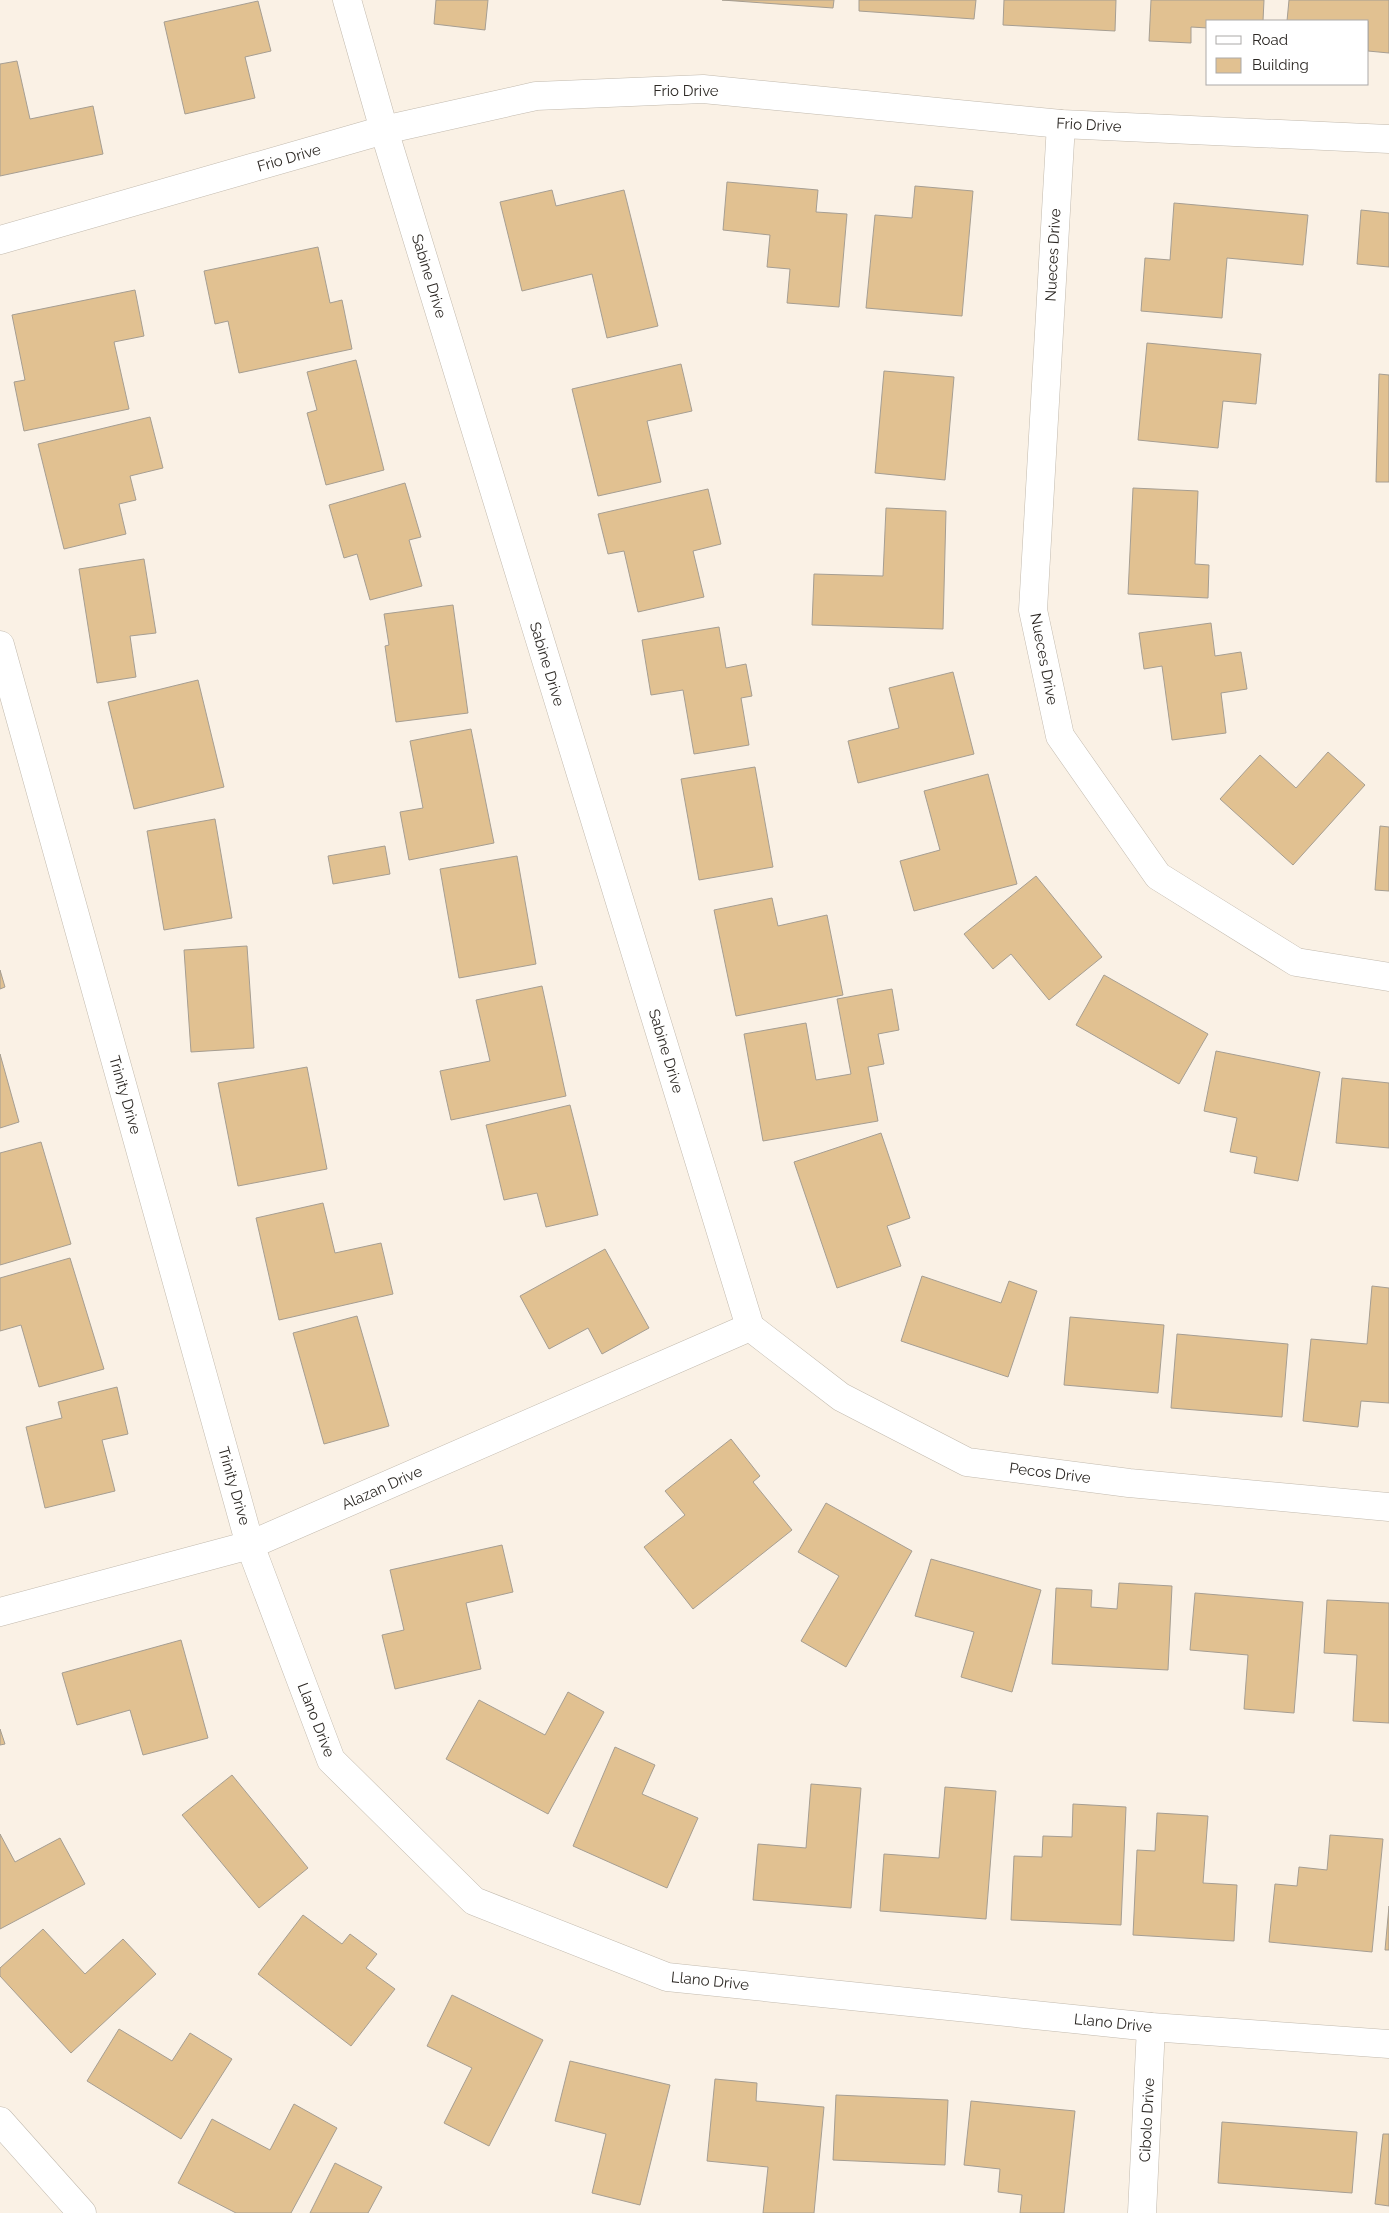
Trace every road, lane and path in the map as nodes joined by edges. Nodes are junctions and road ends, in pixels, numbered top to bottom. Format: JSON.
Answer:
{"nodes":[{"id":1,"x":348,"y":0,"type":"edge"},
{"id":2,"x":1061,"y":124,"type":"junction"},
{"id":3,"x":384,"y":130,"type":"junction"},
{"id":4,"x":1389,"y":139,"type":"edge"},
{"id":5,"x":0,"y":240,"type":"edge"},
{"id":6,"x":0,"y":646,"type":"edge"},
{"id":7,"x":1389,"y":977,"type":"edge"},
{"id":8,"x":750,"y":1327,"type":"junction"},
{"id":9,"x":1389,"y":1506,"type":"edge"},
{"id":10,"x":250,"y":1545,"type":"junction"},
{"id":11,"x":0,"y":1612,"type":"edge"},
{"id":12,"x":1151,"y":2027,"type":"junction"},
{"id":13,"x":1389,"y":2044,"type":"edge"},
{"id":14,"x":0,"y":2121,"type":"edge"},
{"id":15,"x":82,"y":2213,"type":"edge"},
{"id":16,"x":1142,"y":2213,"type":"edge"}],
"edges":[{"from":1,"to":3,"type":"street","name":"Sabine Drive"},
{"from":2,"to":3,"type":"street","name":"Frio Drive"},
{"from":2,"to":4,"type":"street","name":"Frio Drive"},
{"from":2,"to":7,"type":"street","name":"Nueces Drive"},
{"from":3,"to":5,"type":"street","name":"Frio Drive"},
{"from":3,"to":8,"type":"street","name":"Sabine Drive"},
{"from":6,"to":10,"type":"street","name":"Trinity Drive"},
{"from":8,"to":9,"type":"street","name":"Pecos Drive"},
{"from":8,"to":10,"type":"street","name":"Alazan Drive"},
{"from":10,"to":11,"type":"street","name":"Alazan Drive"},
{"from":10,"to":12,"type":"street","name":"Llano Drive"},
{"from":12,"to":13,"type":"street","name":"Llano Drive"},
{"from":12,"to":16,"type":"street","name":"Cibolo Drive"},
{"from":14,"to":15,"type":"street"}]}
